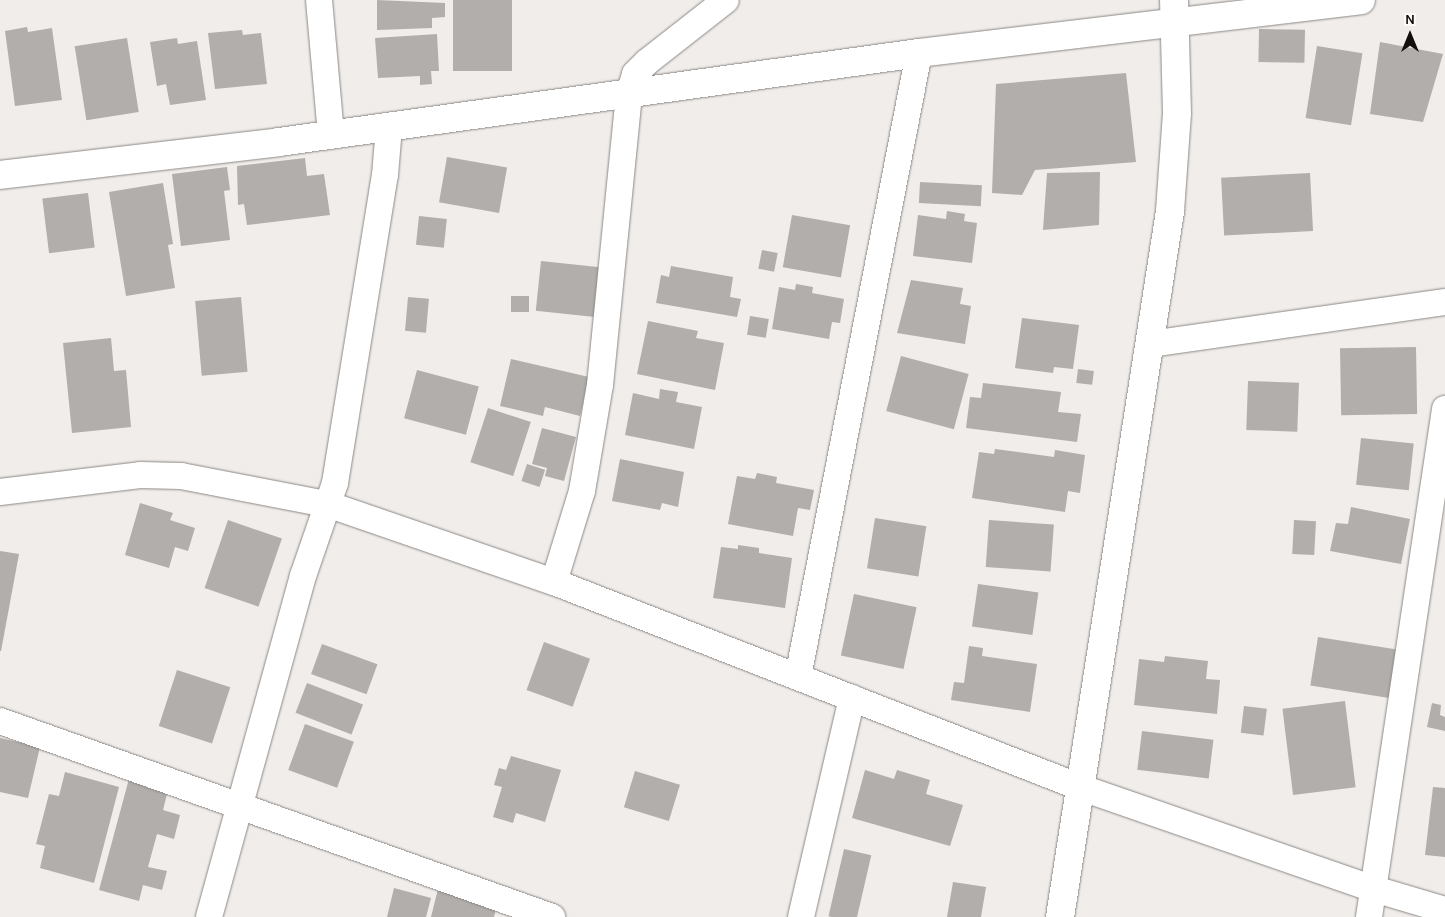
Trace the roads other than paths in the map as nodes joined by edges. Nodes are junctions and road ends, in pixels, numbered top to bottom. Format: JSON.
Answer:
{"nodes":[{"id":1,"x":319,"y":0,"type":"edge"},
{"id":2,"x":726,"y":0,"type":"edge"},
{"id":3,"x":1361,"y":0,"type":"edge"},
{"id":4,"x":1175,"y":11,"type":"edge"},
{"id":5,"x":919,"y":53,"type":"junction"},
{"id":6,"x":629,"y":94,"type":"junction"},
{"id":7,"x":389,"y":127,"type":"junction"},
{"id":8,"x":331,"y":135,"type":"junction"},
{"id":9,"x":0,"y":175,"type":"edge"},
{"id":10,"x":1445,"y":302,"type":"edge"},
{"id":11,"x":1150,"y":344,"type":"junction"},
{"id":12,"x":1445,"y":409,"type":"edge"},
{"id":13,"x":0,"y":492,"type":"edge"},
{"id":14,"x":327,"y":504,"type":"junction"},
{"id":15,"x":554,"y":582,"type":"junction"},
{"id":16,"x":798,"y":677,"type":"junction"},
{"id":17,"x":852,"y":698,"type":"junction"},
{"id":18,"x":0,"y":721,"type":"edge"},
{"id":19,"x":1082,"y":788,"type":"junction"},
{"id":20,"x":240,"y":805,"type":"junction"},
{"id":21,"x":1374,"y":889,"type":"junction"},
{"id":22,"x":510,"y":910,"type":"edge"},
{"id":23,"x":1445,"y":910,"type":"edge"},
{"id":24,"x":210,"y":917,"type":"edge"},
{"id":25,"x":552,"y":917,"type":"edge"},
{"id":26,"x":801,"y":917,"type":"edge"},
{"id":27,"x":1060,"y":917,"type":"edge"},
{"id":28,"x":1368,"y":917,"type":"edge"}],
"edges":[{"from":1,"to":8,"type":"street"},
{"from":2,"to":6,"type":"street"},
{"from":3,"to":4,"type":"street"},
{"from":4,"to":5,"type":"street"},
{"from":4,"to":11,"type":"street"},
{"from":5,"to":6,"type":"street"},
{"from":5,"to":16,"type":"street"},
{"from":6,"to":7,"type":"street"},
{"from":6,"to":15,"type":"street"},
{"from":7,"to":8,"type":"street"},
{"from":7,"to":14,"type":"street"},
{"from":8,"to":9,"type":"street"},
{"from":10,"to":11,"type":"street"},
{"from":11,"to":19,"type":"street"},
{"from":12,"to":21,"type":"street"},
{"from":13,"to":14,"type":"street"},
{"from":14,"to":15,"type":"street"},
{"from":14,"to":20,"type":"street"},
{"from":15,"to":16,"type":"street"},
{"from":16,"to":17,"type":"street"},
{"from":17,"to":19,"type":"street"},
{"from":17,"to":26,"type":"street"},
{"from":18,"to":20,"type":"street"},
{"from":19,"to":21,"type":"street"},
{"from":19,"to":27,"type":"street"},
{"from":20,"to":22,"type":"street"},
{"from":20,"to":24,"type":"street"},
{"from":21,"to":23,"type":"street"},
{"from":21,"to":28,"type":"street"},
{"from":22,"to":25,"type":"street"}]}
